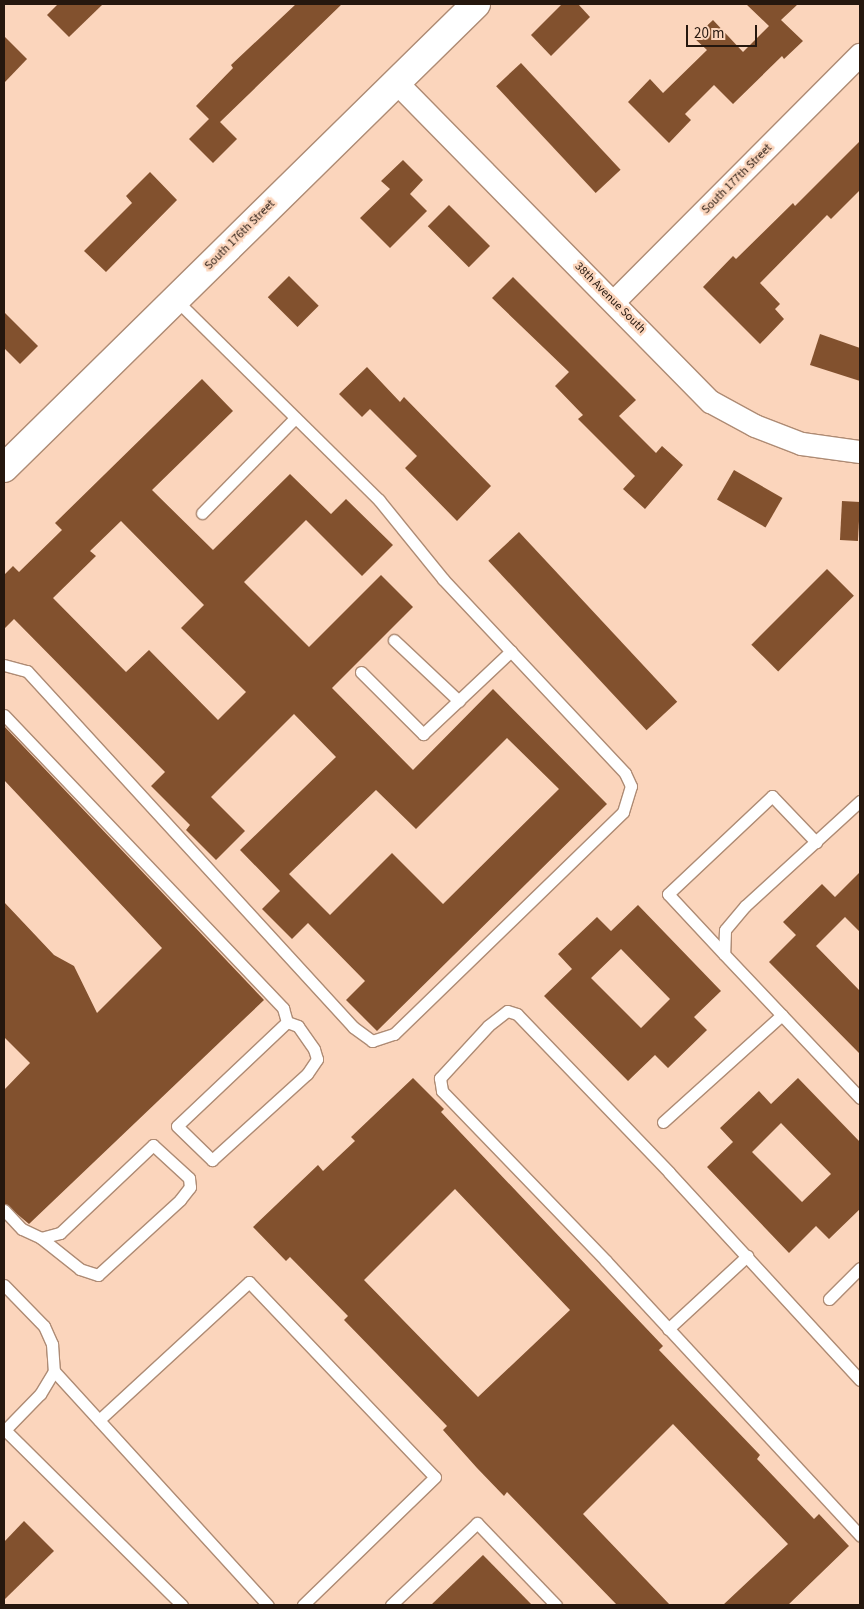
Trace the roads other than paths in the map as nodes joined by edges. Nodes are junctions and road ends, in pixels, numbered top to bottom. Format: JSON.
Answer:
{"nodes":[{"id":1,"x":476,"y":4,"type":"edge"},
{"id":2,"x":860,"y":55,"type":"edge"},
{"id":3,"x":396,"y":82,"type":"junction"},
{"id":4,"x":175,"y":299,"type":"junction"},
{"id":5,"x":614,"y":302,"type":"junction"},
{"id":6,"x":296,"y":418,"type":"junction"},
{"id":7,"x":860,"y":452,"type":"edge"},
{"id":8,"x":4,"y":468,"type":"edge"},
{"id":9,"x":202,"y":513,"type":"dead end"},
{"id":10,"x":394,"y":640,"type":"dead end"},
{"id":11,"x":511,"y":651,"type":"junction"},
{"id":12,"x":4,"y":665,"type":"edge"},
{"id":13,"x":361,"y":672,"type":"dead end"},
{"id":14,"x":459,"y":701,"type":"junction"},
{"id":15,"x":4,"y":715,"type":"edge"},
{"id":16,"x":860,"y":801,"type":"edge"},
{"id":17,"x":816,"y":842,"type":"junction"},
{"id":18,"x":724,"y":954,"type":"junction"},
{"id":19,"x":782,"y":1015,"type":"junction"},
{"id":20,"x":287,"y":1022,"type":"junction"},
{"id":21,"x":860,"y":1098,"type":"edge"},
{"id":22,"x":663,"y":1122,"type":"dead end"},
{"id":23,"x":4,"y":1210,"type":"edge"},
{"id":24,"x":41,"y":1238,"type":"junction"},
{"id":25,"x":747,"y":1256,"type":"junction"},
{"id":26,"x":860,"y":1268,"type":"edge"},
{"id":27,"x":4,"y":1285,"type":"edge"},
{"id":28,"x":829,"y":1299,"type":"dead end"},
{"id":29,"x":668,"y":1329,"type":"junction"},
{"id":30,"x":54,"y":1371,"type":"junction"},
{"id":31,"x":860,"y":1380,"type":"edge"},
{"id":32,"x":99,"y":1420,"type":"junction"},
{"id":33,"x":5,"y":1431,"type":"edge"},
{"id":34,"x":860,"y":1535,"type":"edge"},
{"id":35,"x":182,"y":1605,"type":"edge"},
{"id":36,"x":268,"y":1605,"type":"edge"},
{"id":37,"x":303,"y":1605,"type":"edge"},
{"id":38,"x":391,"y":1605,"type":"edge"},
{"id":39,"x":556,"y":1605,"type":"edge"}],
"edges":[{"from":1,"to":3,"type":"street","name":"South 176th Street"},
{"from":2,"to":5,"type":"street","name":"South 177th Street"},
{"from":3,"to":4,"type":"street","name":"South 176th Street"},
{"from":3,"to":5,"type":"street","name":"38th Avenue South"},
{"from":4,"to":6,"type":"lane"},
{"from":4,"to":8,"type":"street","name":"South 176th Street"},
{"from":5,"to":7,"type":"street","name":"38th Avenue South"},
{"from":6,"to":9,"type":"lane"},
{"from":6,"to":11,"type":"lane"},
{"from":10,"to":14,"type":"lane"},
{"from":11,"to":12,"type":"lane"},
{"from":11,"to":14,"type":"lane"},
{"from":13,"to":14,"type":"lane"},
{"from":15,"to":20,"type":"lane"},
{"from":16,"to":17,"type":"lane"},
{"from":17,"to":18,"type":"lane"},
{"from":17,"to":18,"type":"lane"},
{"from":18,"to":19,"type":"lane"},
{"from":19,"to":21,"type":"lane"},
{"from":19,"to":22,"type":"lane"},
{"from":20,"to":20,"type":"lane"},
{"from":23,"to":24,"type":"lane"},
{"from":24,"to":24,"type":"lane"},
{"from":25,"to":29,"type":"lane"},
{"from":25,"to":29,"type":"lane"},
{"from":25,"to":31,"type":"lane"},
{"from":26,"to":28,"type":"lane"},
{"from":27,"to":30,"type":"lane"},
{"from":29,"to":34,"type":"lane"},
{"from":30,"to":32,"type":"lane"},
{"from":30,"to":33,"type":"lane"},
{"from":32,"to":36,"type":"lane"},
{"from":32,"to":37,"type":"lane"},
{"from":33,"to":35,"type":"lane"},
{"from":38,"to":39,"type":"lane"}]}
